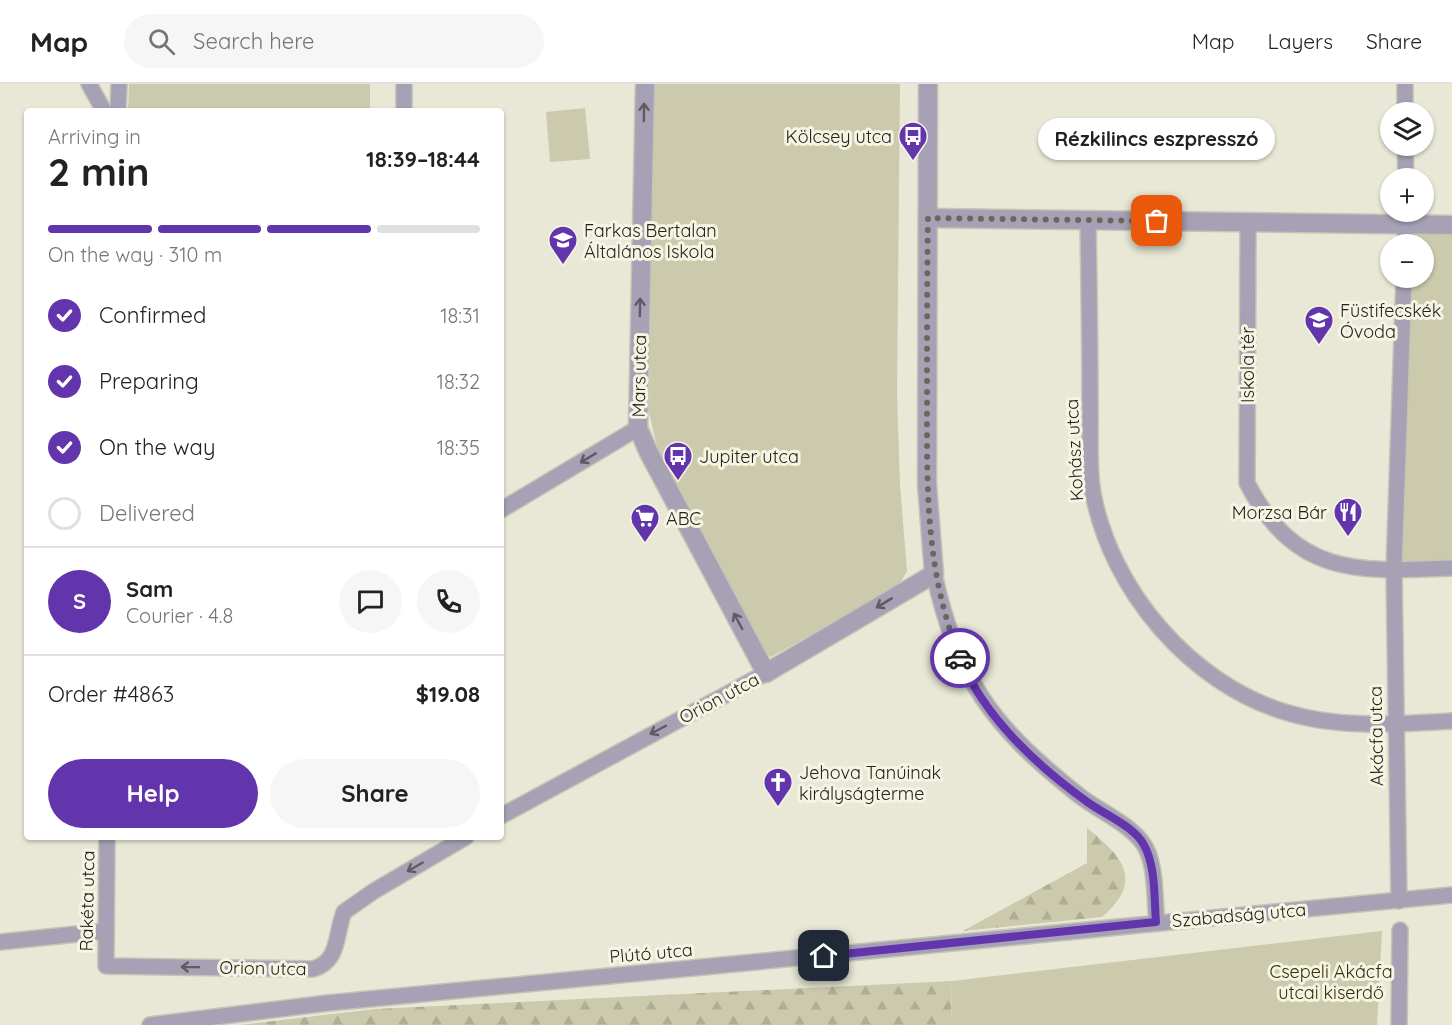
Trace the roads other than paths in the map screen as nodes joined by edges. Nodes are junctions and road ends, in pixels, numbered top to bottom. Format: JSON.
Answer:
{"nodes":[{"id":1,"x":89,"y":84,"type":"edge"},
{"id":2,"x":119,"y":84,"type":"edge"},
{"id":3,"x":404,"y":84,"type":"edge"},
{"id":4,"x":645,"y":84,"type":"edge"},
{"id":5,"x":928,"y":84,"type":"edge"},
{"id":6,"x":1404,"y":84,"type":"edge"},
{"id":7,"x":1405,"y":102,"type":"edge"},
{"id":8,"x":102,"y":108,"type":"edge"},
{"id":9,"x":118,"y":108,"type":"edge"},
{"id":10,"x":404,"y":108,"type":"edge"},
{"id":11,"x":928,"y":218,"type":"junction"},
{"id":12,"x":1380,"y":218,"type":"edge"},
{"id":13,"x":1088,"y":221,"type":"junction"},
{"id":14,"x":1248,"y":221,"type":"junction"},
{"id":15,"x":1432,"y":222,"type":"edge"},
{"id":16,"x":1452,"y":225,"type":"edge"},
{"id":17,"x":1404,"y":288,"type":"edge"},
{"id":18,"x":638,"y":428,"type":"junction"},
{"id":19,"x":504,"y":508,"type":"edge"},
{"id":20,"x":1452,"y":568,"type":"edge"},
{"id":21,"x":1394,"y":570,"type":"junction"},
{"id":22,"x":934,"y":574,"type":"junction"},
{"id":23,"x":766,"y":673,"type":"junction"},
{"id":24,"x":1452,"y":721,"type":"edge"},
{"id":25,"x":1394,"y":724,"type":"junction"},
{"id":26,"x":504,"y":814,"type":"edge"},
{"id":27,"x":107,"y":840,"type":"edge"},
{"id":28,"x":461,"y":840,"type":"edge"},
{"id":29,"x":1452,"y":895,"type":"edge"},
{"id":30,"x":1399,"y":901,"type":"junction"},
{"id":31,"x":1156,"y":922,"type":"junction"},
{"id":32,"x":1400,"y":930,"type":"dead end"},
{"id":33,"x":106,"y":931,"type":"junction"},
{"id":34,"x":0,"y":942,"type":"edge"},
{"id":35,"x":106,"y":966,"type":"joint"},
{"id":36,"x":150,"y":1025,"type":"edge"},
{"id":37,"x":1399,"y":1025,"type":"edge"}],
"edges":[{"from":1,"to":8,"type":"street"},
{"from":2,"to":9,"type":"street"},
{"from":3,"to":10,"type":"street"},
{"from":18,"to":4,"type":"street","name":"Mars utca","one_way":true},
{"from":5,"to":11,"type":"street","name":"Szabadság utca"},
{"from":6,"to":7,"type":"street"},
{"from":11,"to":13,"type":"street"},
{"from":11,"to":22,"type":"street","name":"Szabadság utca"},
{"from":12,"to":14,"type":"street"},
{"from":13,"to":14,"type":"street"},
{"from":13,"to":25,"type":"street","name":"Kohász utca"},
{"from":14,"to":21,"type":"street","name":"Iskola tér"},
{"from":15,"to":16,"type":"street"},
{"from":17,"to":21,"type":"street"},
{"from":18,"to":19,"type":"street","one_way":true},
{"from":23,"to":18,"type":"street","name":"Mars utca","one_way":true},
{"from":20,"to":21,"type":"street","name":"Iskola tér"},
{"from":21,"to":25,"type":"street","name":"Akácfa utca"},
{"from":22,"to":23,"type":"street","name":"Orion utca","one_way":true},
{"from":22,"to":31,"type":"street","name":"Szabadság utca"},
{"from":23,"to":26,"type":"street","name":"Orion utca","one_way":true},
{"from":24,"to":25,"type":"street","name":"Kohász utca"},
{"from":25,"to":30,"type":"street","name":"Akácfa utca"},
{"from":27,"to":33,"type":"street","name":"Rakéta utca"},
{"from":28,"to":35,"type":"street","name":"Orion utca","one_way":true},
{"from":29,"to":30,"type":"street","name":"Szabadság utca"},
{"from":30,"to":31,"type":"street","name":"Szabadság utca"},
{"from":31,"to":36,"type":"street","name":"Plútó utca"},
{"from":32,"to":37,"type":"street"},
{"from":33,"to":34,"type":"street"},
{"from":33,"to":35,"type":"street","name":"Rakéta utca"}]}
